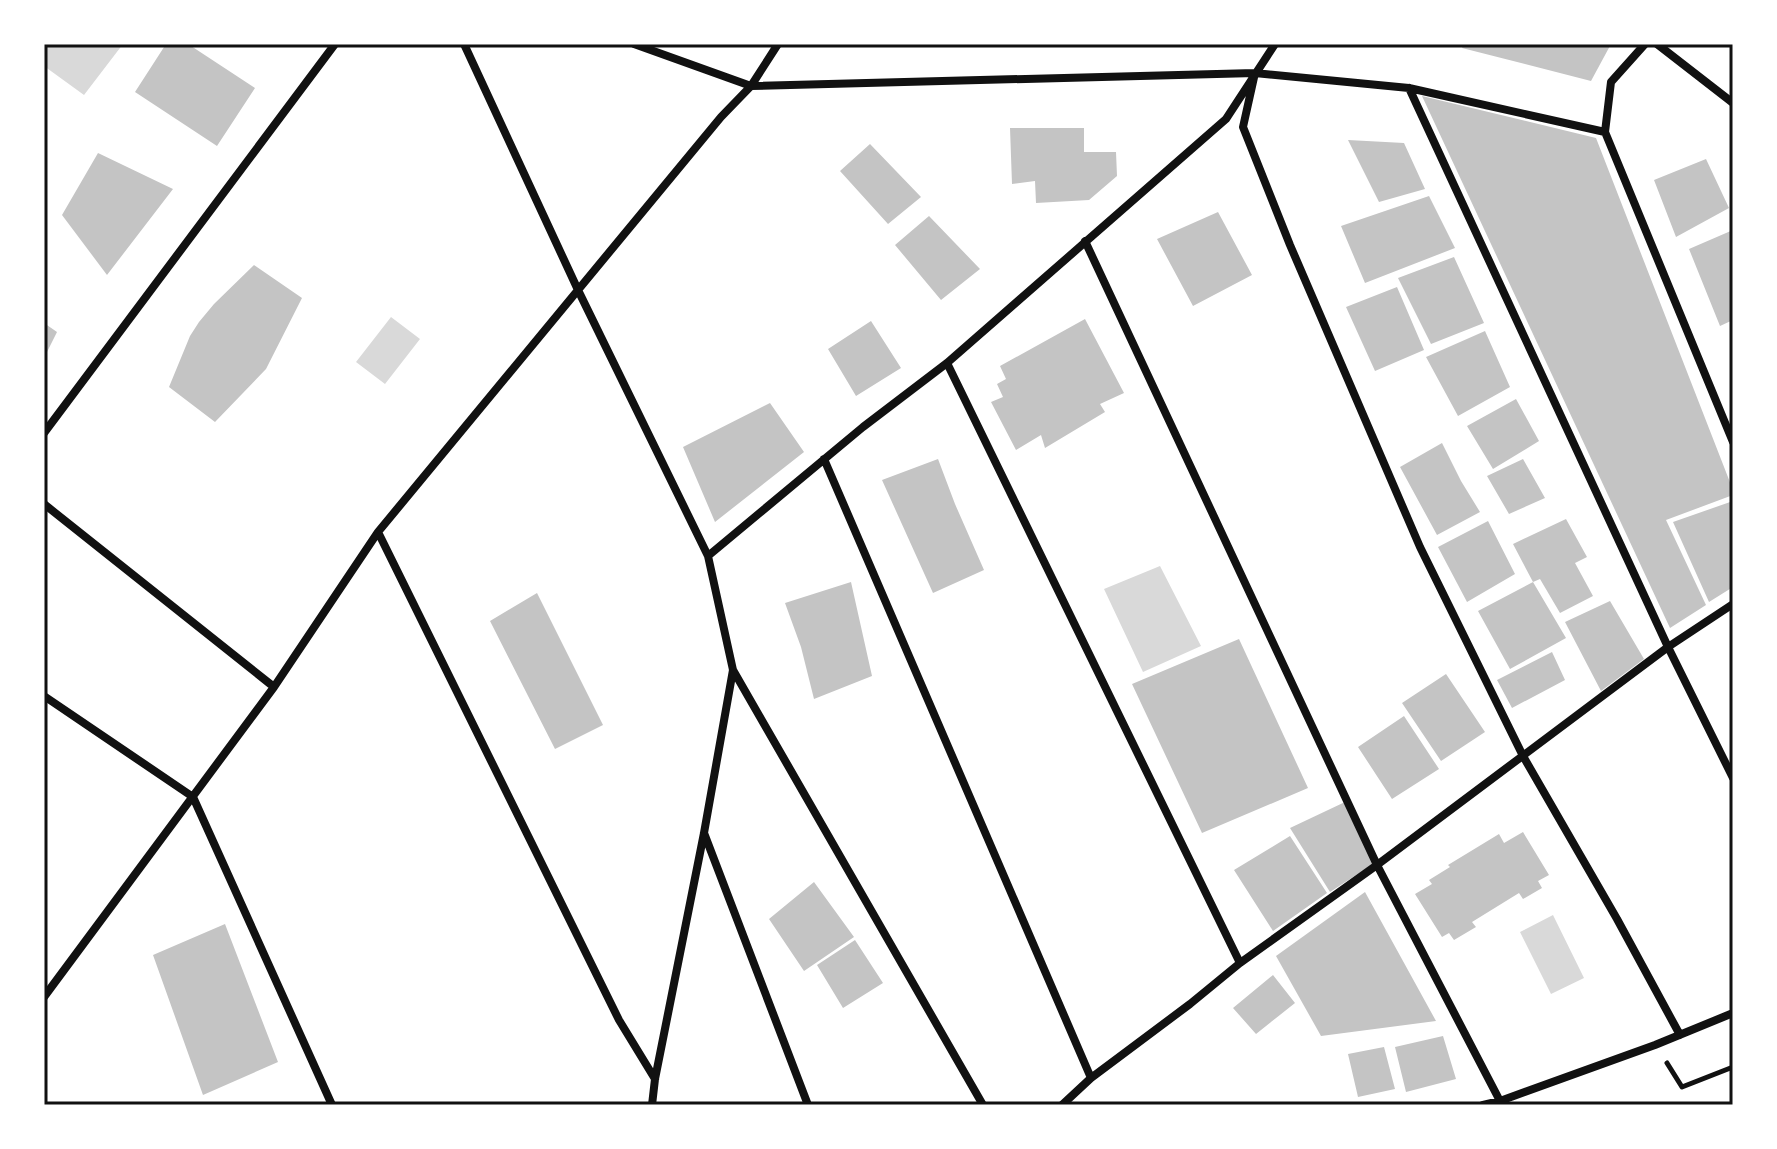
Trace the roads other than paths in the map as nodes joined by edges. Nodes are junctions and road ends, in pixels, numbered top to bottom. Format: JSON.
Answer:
{"nodes":[{"id":1,"x":335,"y":44,"type":"edge"},
{"id":2,"x":464,"y":44,"type":"edge"},
{"id":3,"x":634,"y":44,"type":"edge"},
{"id":4,"x":778,"y":44,"type":"edge"},
{"id":5,"x":1275,"y":44,"type":"edge"},
{"id":6,"x":1645,"y":44,"type":"edge"},
{"id":7,"x":1657,"y":44,"type":"edge"},
{"id":8,"x":1255,"y":73,"type":"junction"},
{"id":9,"x":751,"y":86,"type":"junction"},
{"id":10,"x":1409,"y":88,"type":"junction"},
{"id":11,"x":1733,"y":103,"type":"edge"},
{"id":12,"x":1605,"y":132,"type":"junction"},
{"id":13,"x":1085,"y":241,"type":"junction"},
{"id":14,"x":578,"y":290,"type":"junction"},
{"id":15,"x":947,"y":363,"type":"junction"},
{"id":16,"x":44,"y":433,"type":"edge"},
{"id":17,"x":1733,"y":442,"type":"edge"},
{"id":18,"x":824,"y":459,"type":"junction"},
{"id":19,"x":44,"y":504,"type":"edge"},
{"id":20,"x":378,"y":532,"type":"junction"},
{"id":21,"x":708,"y":556,"type":"junction"},
{"id":22,"x":1733,"y":604,"type":"edge"},
{"id":23,"x":1668,"y":647,"type":"junction"},
{"id":24,"x":733,"y":670,"type":"junction"},
{"id":25,"x":274,"y":687,"type":"junction"},
{"id":26,"x":44,"y":696,"type":"edge"},
{"id":27,"x":1523,"y":756,"type":"junction"},
{"id":28,"x":1733,"y":778,"type":"edge"},
{"id":29,"x":193,"y":797,"type":"junction"},
{"id":30,"x":704,"y":833,"type":"junction"},
{"id":31,"x":1377,"y":865,"type":"junction"},
{"id":32,"x":1240,"y":963,"type":"junction"},
{"id":33,"x":44,"y":997,"type":"edge"},
{"id":34,"x":1733,"y":1013,"type":"edge"},
{"id":35,"x":1680,"y":1035,"type":"junction"},
{"id":36,"x":1091,"y":1078,"type":"junction"},
{"id":37,"x":655,"y":1079,"type":"junction"},
{"id":38,"x":1500,"y":1101,"type":"junction"},
{"id":39,"x":332,"y":1105,"type":"edge"},
{"id":40,"x":652,"y":1105,"type":"edge"},
{"id":41,"x":808,"y":1105,"type":"edge"},
{"id":42,"x":983,"y":1105,"type":"edge"},
{"id":43,"x":1062,"y":1105,"type":"edge"},
{"id":44,"x":1483,"y":1105,"type":"edge"}],
"edges":[{"from":1,"to":16,"type":"street"},
{"from":2,"to":14,"type":"street"},
{"from":3,"to":9,"type":"street"},
{"from":4,"to":9,"type":"street"},
{"from":5,"to":8,"type":"street"},
{"from":6,"to":12,"type":"street"},
{"from":7,"to":11,"type":"street"},
{"from":8,"to":9,"type":"street"},
{"from":8,"to":10,"type":"street"},
{"from":8,"to":13,"type":"street"},
{"from":8,"to":27,"type":"street"},
{"from":9,"to":14,"type":"street"},
{"from":10,"to":12,"type":"street"},
{"from":10,"to":23,"type":"street"},
{"from":12,"to":17,"type":"street"},
{"from":13,"to":15,"type":"street"},
{"from":13,"to":31,"type":"street"},
{"from":14,"to":20,"type":"street"},
{"from":14,"to":21,"type":"street"},
{"from":15,"to":18,"type":"street"},
{"from":15,"to":32,"type":"street"},
{"from":18,"to":21,"type":"street"},
{"from":18,"to":36,"type":"street"},
{"from":19,"to":25,"type":"street"},
{"from":20,"to":25,"type":"street"},
{"from":20,"to":37,"type":"street"},
{"from":21,"to":24,"type":"street"},
{"from":22,"to":23,"type":"street"},
{"from":23,"to":27,"type":"street"},
{"from":23,"to":28,"type":"street"},
{"from":24,"to":30,"type":"street"},
{"from":24,"to":42,"type":"street"},
{"from":25,"to":29,"type":"street"},
{"from":26,"to":29,"type":"street"},
{"from":27,"to":31,"type":"street"},
{"from":27,"to":35,"type":"street"},
{"from":29,"to":33,"type":"street"},
{"from":29,"to":39,"type":"street"},
{"from":30,"to":37,"type":"street"},
{"from":30,"to":41,"type":"street"},
{"from":31,"to":32,"type":"street"},
{"from":31,"to":38,"type":"street"},
{"from":32,"to":36,"type":"street"},
{"from":34,"to":35,"type":"street"},
{"from":35,"to":38,"type":"street"},
{"from":36,"to":43,"type":"street"},
{"from":37,"to":40,"type":"street"},
{"from":38,"to":44,"type":"street"}]}
